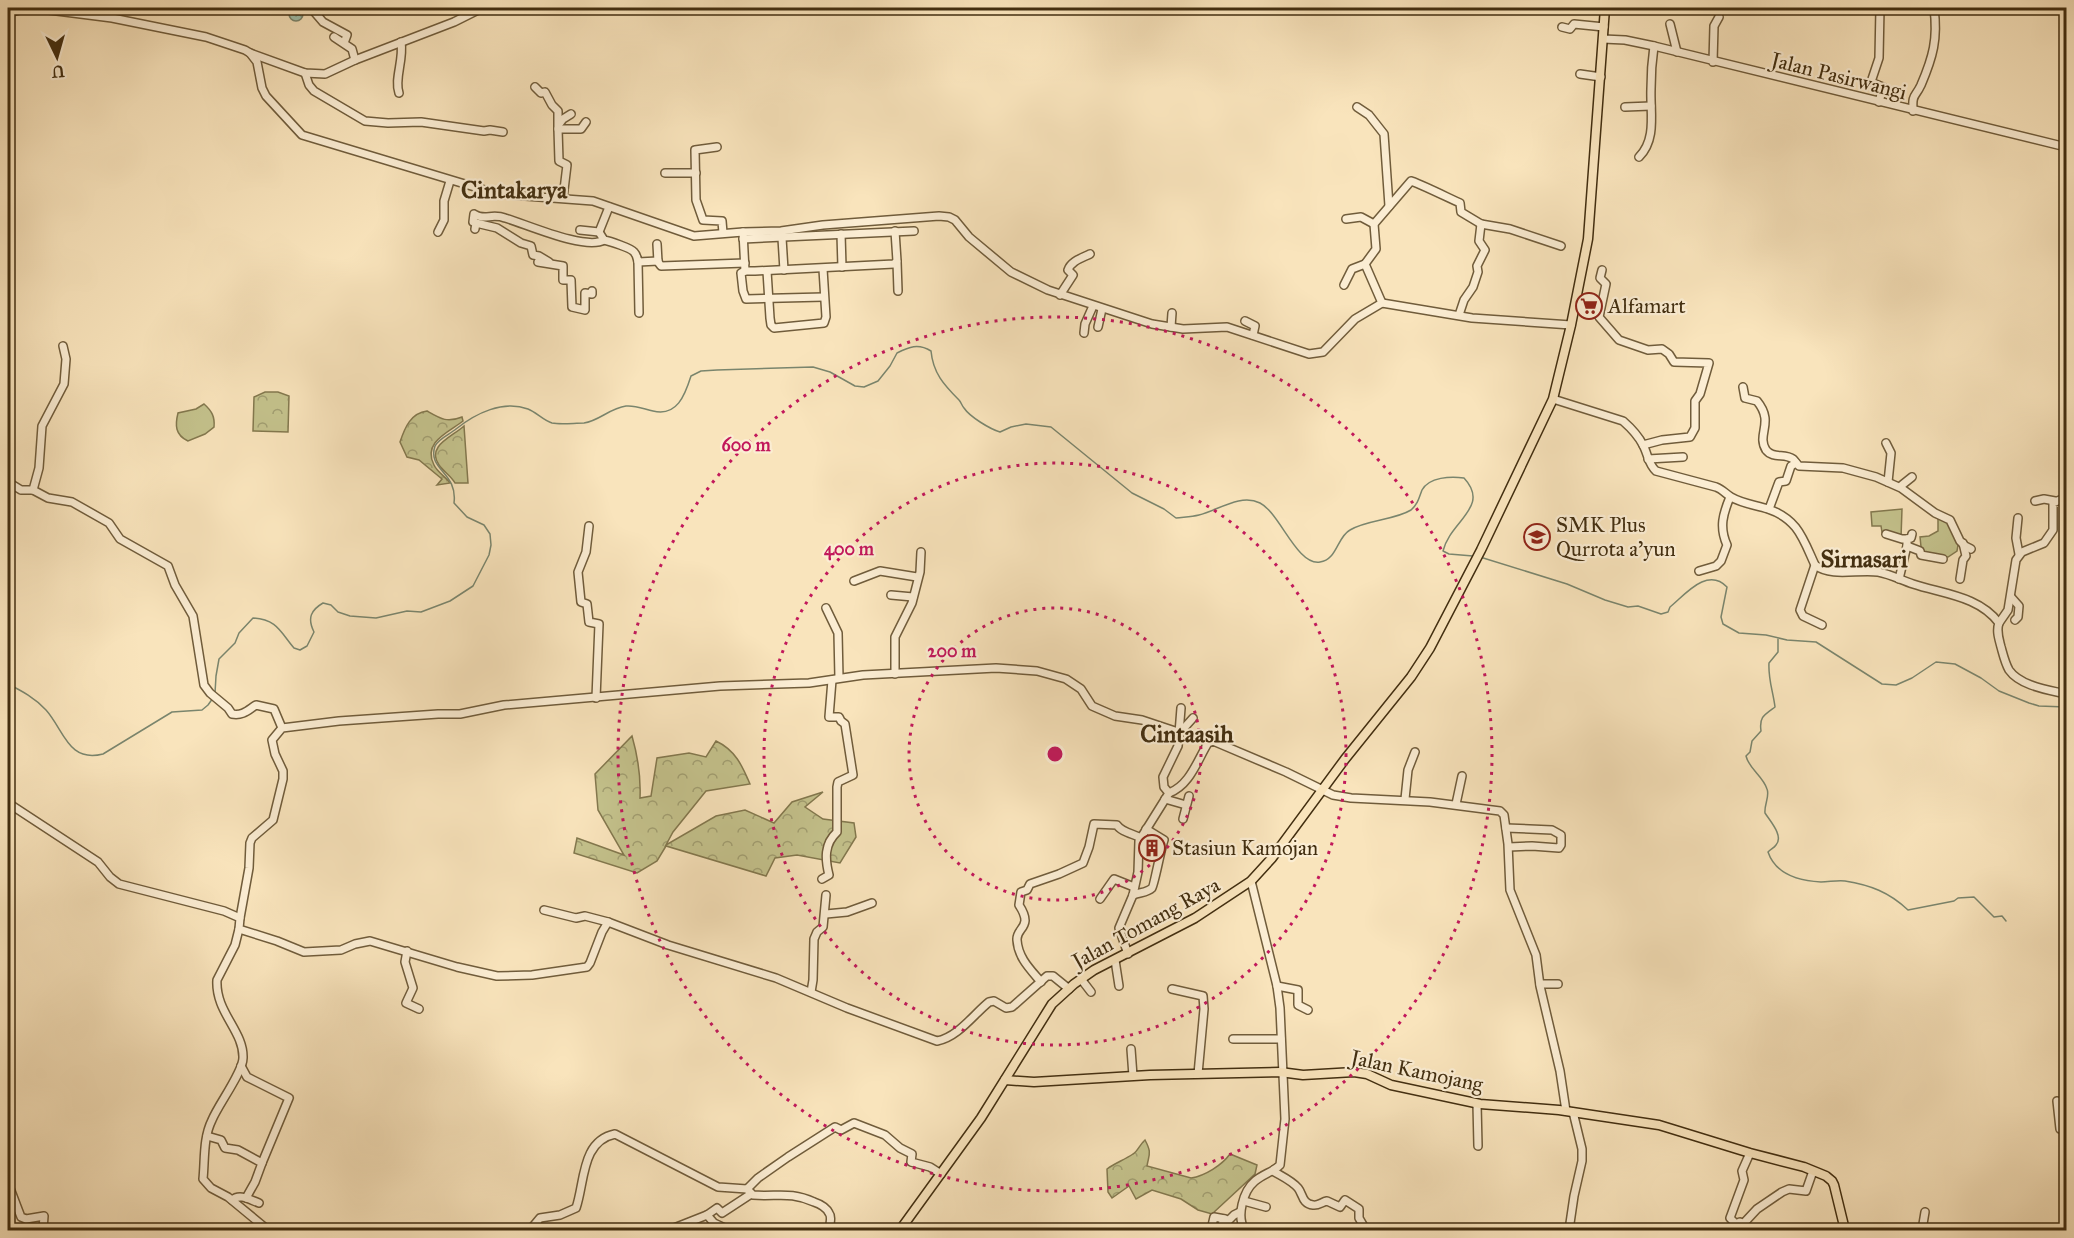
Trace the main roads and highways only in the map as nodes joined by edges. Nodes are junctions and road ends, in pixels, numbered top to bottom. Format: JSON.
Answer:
{"nodes":[{"id":1,"x":1605,"y":8,"type":"edge"},
{"id":2,"x":1005,"y":1080,"type":"junction"},
{"id":3,"x":900,"y":1230,"type":"edge"},
{"id":4,"x":1845,"y":1230,"type":"edge"}],
"edges":[{"from":1,"to":2,"type":"main road","name":"Jalan Tomang Raya"},
{"from":2,"to":3,"type":"main road","name":"Jalan Tomang Raya"},
{"from":2,"to":4,"type":"main road","name":"Jalan Kamojang"}]}
